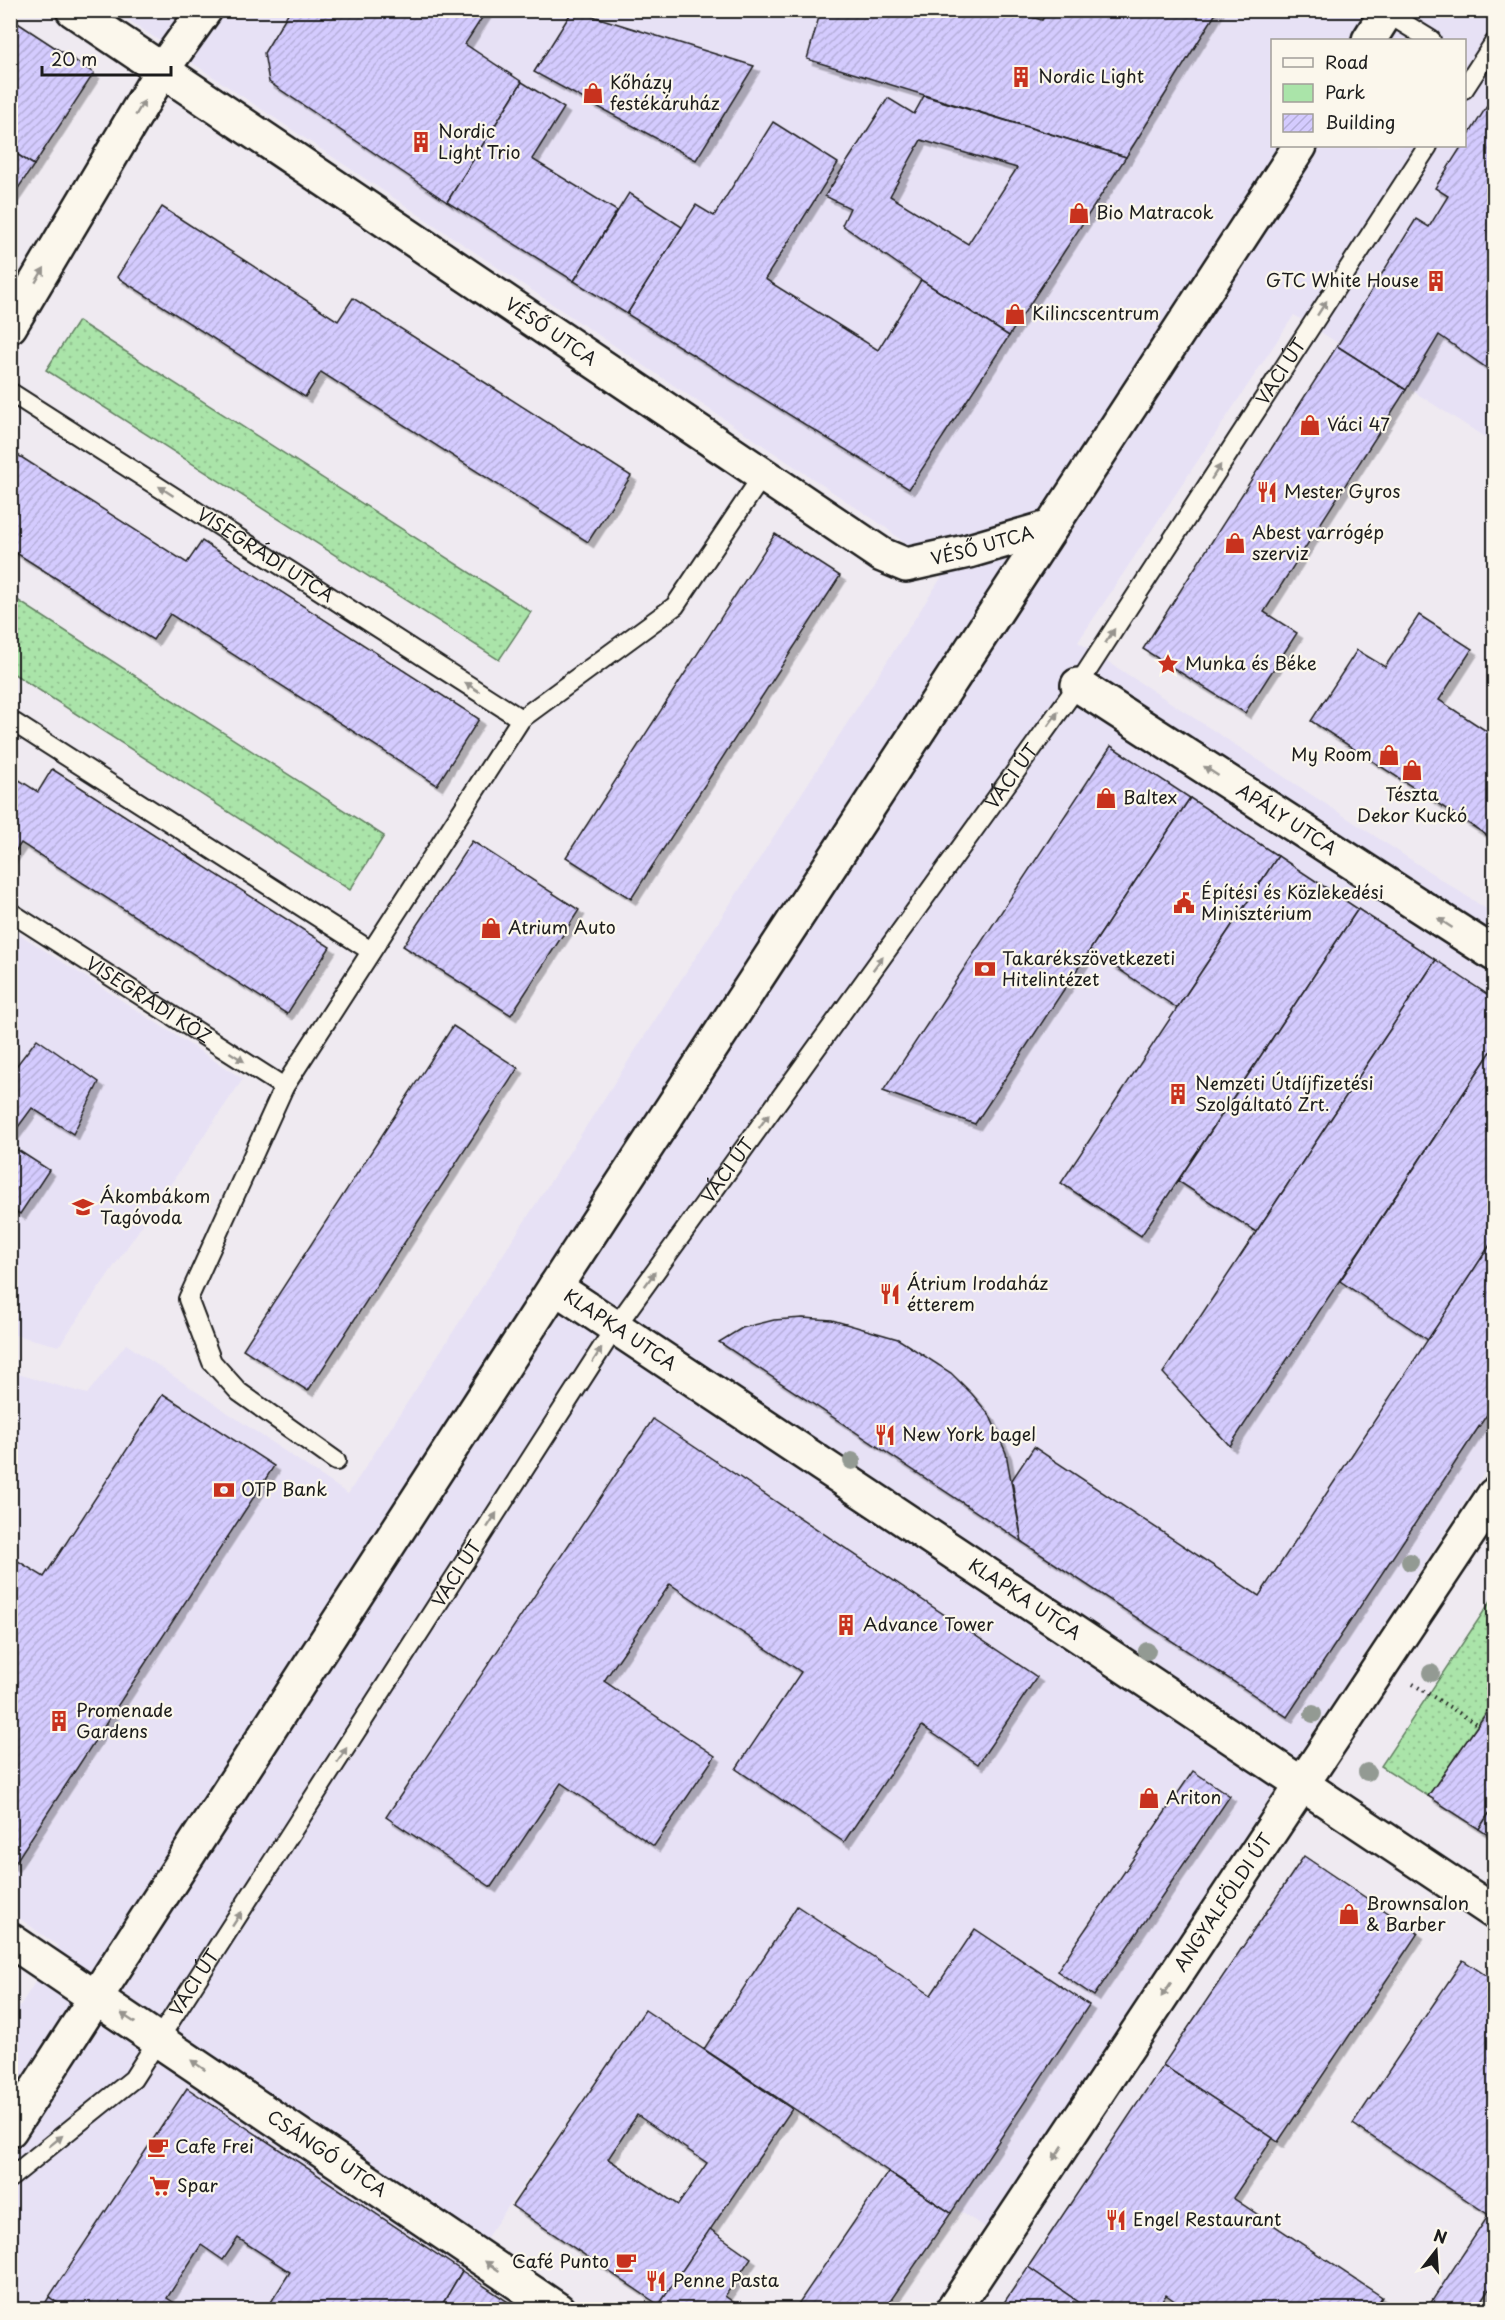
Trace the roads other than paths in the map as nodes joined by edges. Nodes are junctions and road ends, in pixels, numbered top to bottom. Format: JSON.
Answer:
{"nodes":[{"id":1,"x":73,"y":10,"type":"edge"},
{"id":2,"x":205,"y":10,"type":"edge"},
{"id":3,"x":1388,"y":12,"type":"edge"},
{"id":4,"x":1370,"y":39,"type":"edge"},
{"id":5,"x":1429,"y":39,"type":"edge"},
{"id":6,"x":1494,"y":43,"type":"edge"},
{"id":7,"x":1471,"y":65,"type":"edge"},
{"id":8,"x":162,"y":70,"type":"junction"},
{"id":9,"x":1466,"y":82,"type":"edge"},
{"id":10,"x":1299,"y":147,"type":"edge"},
{"id":11,"x":1427,"y":147,"type":"edge"},
{"id":12,"x":10,"y":326,"type":"edge"},
{"id":13,"x":10,"y":392,"type":"edge"},
{"id":14,"x":763,"y":475,"type":"junction"},
{"id":15,"x":1051,"y":527,"type":"junction"},
{"id":16,"x":1078,"y":685,"type":"junction"},
{"id":17,"x":521,"y":719,"type":"junction"},
{"id":18,"x":10,"y":720,"type":"edge"},
{"id":19,"x":10,"y":912,"type":"edge"},
{"id":20,"x":371,"y":951,"type":"junction"},
{"id":21,"x":1494,"y":954,"type":"edge"},
{"id":22,"x":284,"y":1087,"type":"junction"},
{"id":23,"x":555,"y":1287,"type":"junction"},
{"id":24,"x":616,"y":1326,"type":"junction"},
{"id":25,"x":336,"y":1461,"type":"dead end"},
{"id":26,"x":1494,"y":1495,"type":"edge"},
{"id":27,"x":1303,"y":1784,"type":"junction"},
{"id":28,"x":1494,"y":1912,"type":"edge"},
{"id":29,"x":10,"y":1940,"type":"edge"},
{"id":30,"x":96,"y":1996,"type":"junction"},
{"id":31,"x":160,"y":2039,"type":"junction"},
{"id":32,"x":10,"y":2130,"type":"edge"},
{"id":33,"x":10,"y":2178,"type":"edge"},
{"id":34,"x":558,"y":2310,"type":"edge"},
{"id":35,"x":953,"y":2310,"type":"edge"}],
"edges":[{"from":1,"to":8,"type":"street","name":"VÉSŐ UTCA"},
{"from":2,"to":8,"type":"street"},
{"from":3,"to":4,"type":"street"},
{"from":3,"to":5,"type":"lane"},
{"from":6,"to":7,"type":"lane"},
{"from":7,"to":9,"type":"lane"},
{"from":12,"to":8,"type":"street","one_way":true},
{"from":8,"to":14,"type":"street","name":"VÉSŐ UTCA"},
{"from":10,"to":15,"type":"street"},
{"from":16,"to":11,"type":"lane","name":"VÁCI ÚT","one_way":true},
{"from":17,"to":13,"type":"lane","name":"VISEGRÁDI UTCA","one_way":true},
{"from":14,"to":15,"type":"street","name":"VÉSŐ UTCA"},
{"from":14,"to":17,"type":"lane"},
{"from":15,"to":23,"type":"street"},
{"from":21,"to":16,"type":"street","name":"APÁLY UTCA","one_way":true},
{"from":24,"to":16,"type":"lane","name":"VÁCI ÚT","one_way":true},
{"from":17,"to":20,"type":"lane"},
{"from":18,"to":20,"type":"lane"},
{"from":19,"to":22,"type":"lane","name":"VISEGRÁDI KÖZ","one_way":true},
{"from":20,"to":22,"type":"lane"},
{"from":22,"to":25,"type":"lane"},
{"from":23,"to":24,"type":"street","name":"KLAPKA UTCA"},
{"from":23,"to":30,"type":"street"},
{"from":24,"to":27,"type":"street","name":"KLAPKA UTCA"},
{"from":31,"to":24,"type":"lane","name":"VÁCI ÚT","one_way":true},
{"from":26,"to":27,"type":"street","name":"ANGYALFÖLDI ÚT"},
{"from":27,"to":28,"type":"street","name":"KLAPKA UTCA"},
{"from":27,"to":35,"type":"street","name":"ANGYALFÖLDI ÚT","one_way":true},
{"from":29,"to":30,"type":"street","name":"CSÁNGÓ UTCA"},
{"from":31,"to":30,"type":"street","name":"CSÁNGÓ UTCA","one_way":true},
{"from":30,"to":32,"type":"street"},
{"from":33,"to":31,"type":"lane","name":"VÁCI ÚT","one_way":true},
{"from":34,"to":31,"type":"street","name":"CSÁNGÓ UTCA","one_way":true}]}
